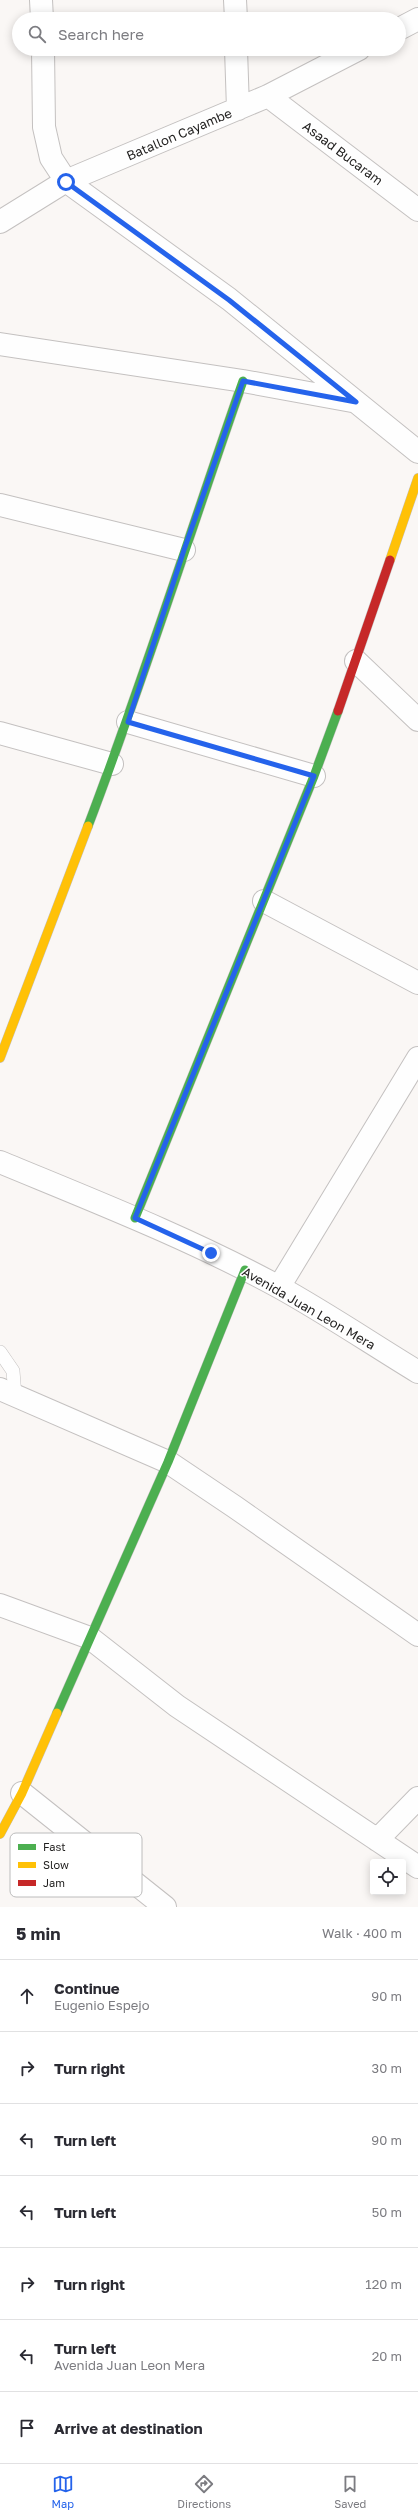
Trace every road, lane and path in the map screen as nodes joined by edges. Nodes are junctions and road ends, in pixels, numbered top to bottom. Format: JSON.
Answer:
{"nodes":[{"id":1,"x":41,"y":0,"type":"edge"},
{"id":2,"x":235,"y":0,"type":"edge"},
{"id":3,"x":42,"y":12,"type":"edge"},
{"id":4,"x":236,"y":12,"type":"edge"},
{"id":5,"x":418,"y":19,"type":"edge"},
{"id":6,"x":406,"y":25,"type":"edge"},
{"id":7,"x":42,"y":56,"type":"edge"},
{"id":8,"x":236,"y":56,"type":"edge"},
{"id":9,"x":345,"y":56,"type":"edge"},
{"id":10,"x":268,"y":96,"type":"junction"},
{"id":11,"x":238,"y":109,"type":"junction"},
{"id":12,"x":66,"y":182,"type":"junction"},
{"id":13,"x":418,"y":210,"type":"edge"},
{"id":14,"x":0,"y":222,"type":"edge"},
{"id":15,"x":1,"y":346,"type":"edge"},
{"id":16,"x":243,"y":381,"type":"junction"},
{"id":17,"x":356,"y":402,"type":"junction"},
{"id":18,"x":418,"y":452,"type":"edge"},
{"id":19,"x":418,"y":478,"type":"edge"},
{"id":20,"x":0,"y":505,"type":"edge"},
{"id":21,"x":184,"y":550,"type":"junction"},
{"id":22,"x":356,"y":661,"type":"junction"},
{"id":23,"x":418,"y":720,"type":"edge"},
{"id":24,"x":128,"y":722,"type":"junction"},
{"id":25,"x":0,"y":733,"type":"edge"},
{"id":26,"x":112,"y":764,"type":"junction"},
{"id":27,"x":314,"y":776,"type":"junction"},
{"id":28,"x":264,"y":901,"type":"junction"},
{"id":29,"x":418,"y":983,"type":"edge"},
{"id":30,"x":0,"y":1058,"type":"edge"},
{"id":31,"x":418,"y":1058,"type":"edge"},
{"id":32,"x":0,"y":1162,"type":"edge"},
{"id":33,"x":135,"y":1218,"type":"junction"},
{"id":34,"x":245,"y":1270,"type":"junction"},
{"id":35,"x":279,"y":1287,"type":"junction"},
{"id":36,"x":0,"y":1352,"type":"edge"},
{"id":37,"x":418,"y":1372,"type":"edge"},
{"id":38,"x":7,"y":1393,"type":"edge"},
{"id":39,"x":168,"y":1462,"type":"junction"},
{"id":40,"x":0,"y":1605,"type":"edge"},
{"id":41,"x":418,"y":1635,"type":"edge"},
{"id":42,"x":90,"y":1638,"type":"junction"},
{"id":43,"x":22,"y":1794,"type":"junction"},
{"id":44,"x":418,"y":1798,"type":"edge"},
{"id":45,"x":0,"y":1832,"type":"edge"},
{"id":46,"x":72,"y":1833,"type":"edge"},
{"id":47,"x":378,"y":1840,"type":"junction"},
{"id":48,"x":418,"y":1867,"type":"edge"},
{"id":49,"x":142,"y":1888,"type":"edge"},
{"id":50,"x":166,"y":1907,"type":"edge"}],
"edges":[{"from":1,"to":3,"type":"street"},
{"from":2,"to":4,"type":"street"},
{"from":5,"to":6,"type":"street"},
{"from":7,"to":12,"type":"street"},
{"from":8,"to":11,"type":"street"},
{"from":9,"to":10,"type":"street","name":"Batallon Cayambe"},
{"from":10,"to":11,"type":"street","name":"Batallon Cayambe"},
{"from":10,"to":13,"type":"street","name":"Asaad Bucaram"},
{"from":11,"to":12,"type":"street","name":"Batallon Cayambe"},
{"from":12,"to":14,"type":"street","name":"Batallon Cayambe"},
{"from":12,"to":17,"type":"street"},
{"from":15,"to":16,"type":"street"},
{"from":16,"to":17,"type":"street"},
{"from":16,"to":21,"type":"street"},
{"from":17,"to":18,"type":"street"},
{"from":19,"to":22,"type":"street"},
{"from":20,"to":21,"type":"street"},
{"from":21,"to":24,"type":"street"},
{"from":22,"to":23,"type":"street"},
{"from":22,"to":27,"type":"street"},
{"from":24,"to":26,"type":"street"},
{"from":24,"to":27,"type":"street"},
{"from":25,"to":26,"type":"street"},
{"from":26,"to":30,"type":"street"},
{"from":27,"to":28,"type":"street"},
{"from":28,"to":29,"type":"street"},
{"from":28,"to":33,"type":"street"},
{"from":31,"to":35,"type":"street"},
{"from":32,"to":33,"type":"street","name":"Avenida Juan Leon Mera"},
{"from":33,"to":34,"type":"street","name":"Avenida Juan Leon Mera"},
{"from":34,"to":35,"type":"street","name":"Avenida Juan Leon Mera"},
{"from":34,"to":39,"type":"street"},
{"from":35,"to":37,"type":"street","name":"Avenida Juan Leon Mera"},
{"from":36,"to":38,"type":"lane"},
{"from":38,"to":39,"type":"street"},
{"from":39,"to":41,"type":"street"},
{"from":39,"to":42,"type":"street"},
{"from":40,"to":42,"type":"street"},
{"from":42,"to":43,"type":"street"},
{"from":42,"to":47,"type":"street"},
{"from":43,"to":45,"type":"street"},
{"from":43,"to":46,"type":"street"},
{"from":44,"to":47,"type":"street"},
{"from":47,"to":48,"type":"street"},
{"from":49,"to":50,"type":"street"}]}
